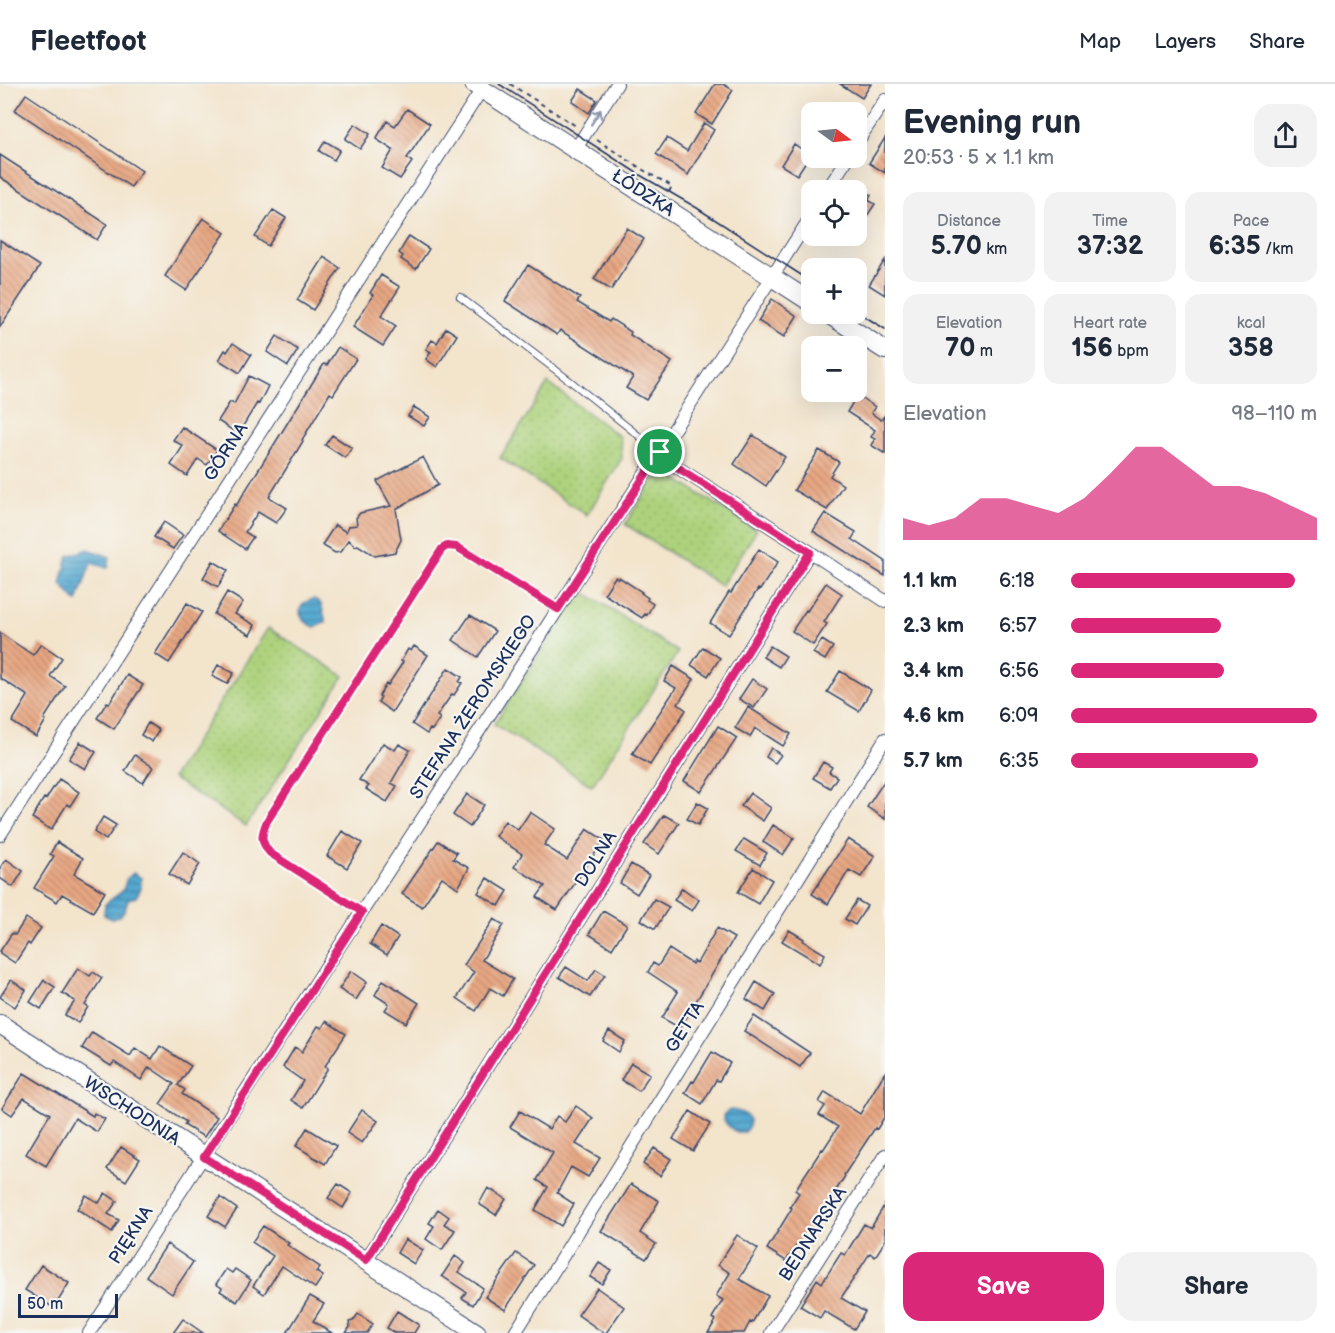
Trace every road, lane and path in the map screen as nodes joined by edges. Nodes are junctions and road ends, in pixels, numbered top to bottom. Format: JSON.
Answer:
{"nodes":[{"id":1,"x":617,"y":84,"type":"edge"},
{"id":2,"x":478,"y":86,"type":"edge"},
{"id":3,"x":885,"y":100,"type":"edge"},
{"id":4,"x":867,"y":127,"type":"edge"},
{"id":5,"x":575,"y":150,"type":"junction"},
{"id":6,"x":801,"y":232,"type":"edge"},
{"id":7,"x":772,"y":277,"type":"junction"},
{"id":8,"x":801,"y":296,"type":"edge"},
{"id":9,"x":460,"y":297,"type":"dead end"},
{"id":10,"x":844,"y":324,"type":"edge"},
{"id":11,"x":885,"y":350,"type":"edge"},
{"id":12,"x":660,"y":452,"type":"junction"},
{"id":13,"x":810,"y":552,"type":"junction"},
{"id":14,"x":885,"y":601,"type":"edge"},
{"id":15,"x":558,"y":609,"type":"junction"},
{"id":16,"x":885,"y":739,"type":"edge"},
{"id":17,"x":0,"y":835,"type":"edge"},
{"id":18,"x":362,"y":912,"type":"junction"},
{"id":19,"x":0,"y":1024,"type":"edge"},
{"id":20,"x":885,"y":1155,"type":"edge"},
{"id":21,"x":204,"y":1157,"type":"junction"},
{"id":22,"x":366,"y":1260,"type":"junction"},
{"id":23,"x":89,"y":1333,"type":"edge"},
{"id":24,"x":477,"y":1333,"type":"edge"},
{"id":25,"x":514,"y":1333,"type":"edge"},
{"id":26,"x":771,"y":1333,"type":"edge"}],
"edges":[{"from":5,"to":1,"type":"street","one_way":true},
{"from":2,"to":5,"type":"street","name":"ŁÓDZKA"},
{"from":2,"to":17,"type":"street","name":"GÓRNA"},
{"from":3,"to":4,"type":"street"},
{"from":5,"to":7,"type":"street","name":"ŁÓDZKA"},
{"from":6,"to":7,"type":"street","name":"STEFANA ŻEROMSKIEGO"},
{"from":7,"to":8,"type":"street","name":"ŁÓDZKA"},
{"from":7,"to":12,"type":"street","name":"STEFANA ŻEROMSKIEGO"},
{"from":9,"to":12,"type":"lane"},
{"from":10,"to":11,"type":"street"},
{"from":12,"to":13,"type":"street"},
{"from":12,"to":15,"type":"street","name":"STEFANA ŻEROMSKIEGO"},
{"from":13,"to":14,"type":"street"},
{"from":13,"to":22,"type":"street","name":"DOLNA"},
{"from":15,"to":18,"type":"street","name":"STEFANA ŻEROMSKIEGO"},
{"from":15,"to":18,"type":"lane"},
{"from":16,"to":25,"type":"street","name":"GETTA"},
{"from":18,"to":21,"type":"street","name":"STEFANA ŻEROMSKIEGO"},
{"from":19,"to":21,"type":"street","name":"WSCHODNIA"},
{"from":20,"to":26,"type":"street","name":"BEDNARSKA"},
{"from":21,"to":22,"type":"street","name":"WSCHODNIA"},
{"from":21,"to":23,"type":"street","name":"PIĘKNA"},
{"from":22,"to":24,"type":"street","name":"WSCHODNIA"}]}
